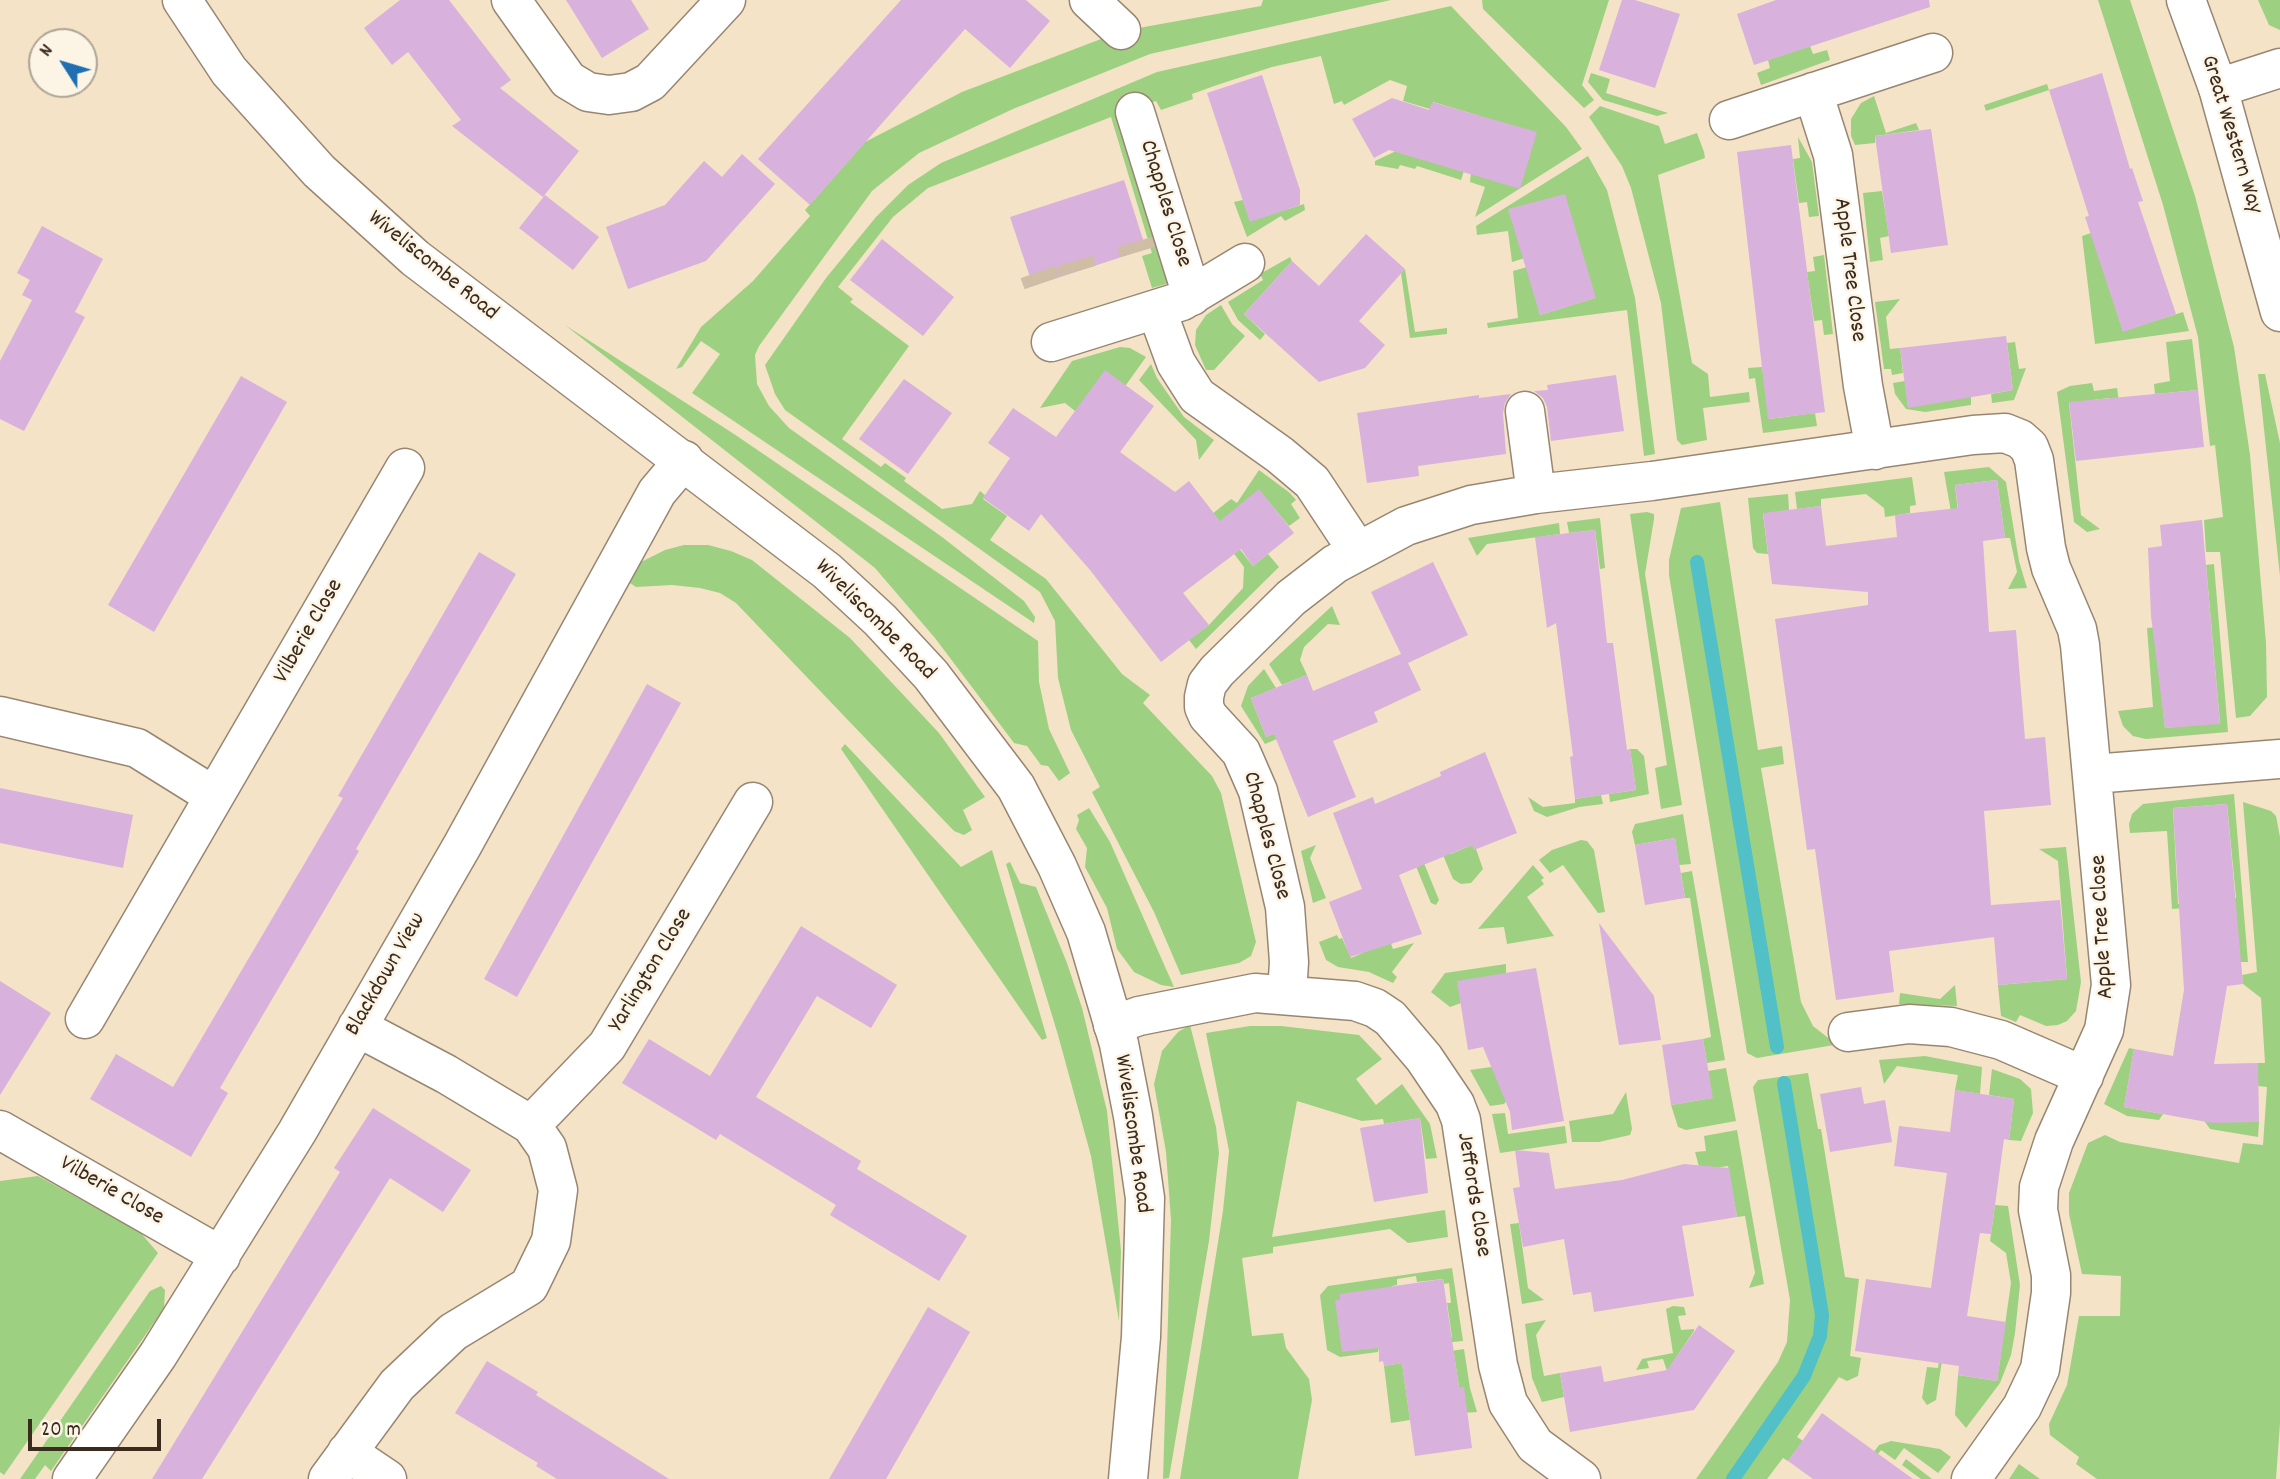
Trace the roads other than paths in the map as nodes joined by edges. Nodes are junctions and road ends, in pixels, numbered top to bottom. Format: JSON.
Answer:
{"nodes":[{"id":1,"x":182,"y":0,"type":"edge"},
{"id":2,"x":511,"y":0,"type":"edge"},
{"id":3,"x":726,"y":0,"type":"edge"},
{"id":4,"x":1088,"y":0,"type":"edge"},
{"id":5,"x":2186,"y":0,"type":"edge"},
{"id":6,"x":1121,"y":30,"type":"dead end"},
{"id":7,"x":1933,"y":53,"type":"dead end"},
{"id":8,"x":2280,"y":68,"type":"edge"},
{"id":9,"x":2218,"y":88,"type":"junction"},
{"id":10,"x":1813,"y":92,"type":"junction"},
{"id":11,"x":1135,"y":112,"type":"dead end"},
{"id":12,"x":1729,"y":120,"type":"dead end"},
{"id":13,"x":1245,"y":263,"type":"dead end"},
{"id":14,"x":1192,"y":296,"type":"junction"},
{"id":15,"x":1157,"y":311,"type":"junction"},
{"id":16,"x":2280,"y":312,"type":"edge"},
{"id":17,"x":1051,"y":342,"type":"dead end"},
{"id":18,"x":1525,"y":411,"type":"dead end"},
{"id":19,"x":1875,"y":450,"type":"junction"},
{"id":20,"x":684,"y":460,"type":"junction"},
{"id":21,"x":405,"y":468,"type":"dead end"},
{"id":22,"x":1651,"y":481,"type":"joint"},
{"id":23,"x":1536,"y":494,"type":"junction"},
{"id":24,"x":1357,"y":550,"type":"junction"},
{"id":25,"x":0,"y":716,"type":"edge"},
{"id":26,"x":2280,"y":759,"type":"edge"},
{"id":27,"x":2093,"y":774,"type":"junction"},
{"id":28,"x":215,"y":796,"type":"junction"},
{"id":29,"x":753,"y":802,"type":"dead end"},
{"id":30,"x":1287,"y":994,"type":"junction"},
{"id":31,"x":85,"y":1018,"type":"dead end"},
{"id":32,"x":1113,"y":1025,"type":"junction"},
{"id":33,"x":358,"y":1027,"type":"junction"},
{"id":34,"x":1848,"y":1032,"type":"dead end"},
{"id":35,"x":2084,"y":1076,"type":"junction"},
{"id":36,"x":531,"y":1125,"type":"junction"},
{"id":37,"x":0,"y":1130,"type":"edge"},
{"id":38,"x":222,"y":1256,"type":"junction"},
{"id":39,"x":337,"y":1465,"type":"edge"},
{"id":40,"x":72,"y":1479,"type":"edge"},
{"id":41,"x":387,"y":1479,"type":"edge"},
{"id":42,"x":1128,"y":1479,"type":"edge"},
{"id":43,"x":1581,"y":1479,"type":"edge"},
{"id":44,"x":1971,"y":1479,"type":"edge"}],
"edges":[{"from":1,"to":20,"type":"street","name":"Wiveliscombe Road"},
{"from":2,"to":3,"type":"street"},
{"from":4,"to":6,"type":"street"},
{"from":5,"to":9,"type":"street","name":"Great Western Way"},
{"from":7,"to":10,"type":"street"},
{"from":8,"to":9,"type":"street"},
{"from":9,"to":16,"type":"street","name":"Great Western Way"},
{"from":10,"to":12,"type":"street"},
{"from":10,"to":19,"type":"street","name":"Apple Tree Close"},
{"from":11,"to":14,"type":"street","name":"Chapples Close"},
{"from":13,"to":14,"type":"street","name":"Chapples Close"},
{"from":14,"to":15,"type":"street","name":"Chapples Close"},
{"from":15,"to":17,"type":"street","name":"Chapples Close"},
{"from":15,"to":24,"type":"street"},
{"from":18,"to":23,"type":"street"},
{"from":19,"to":22,"type":"street","name":"Apple Tree Close"},
{"from":19,"to":27,"type":"street","name":"Apple Tree Close"},
{"from":20,"to":32,"type":"street","name":"Wiveliscombe Road"},
{"from":20,"to":33,"type":"street","name":"Blackdown View"},
{"from":21,"to":28,"type":"street","name":"Vilberie Close"},
{"from":22,"to":23,"type":"street","name":"Chapples Close"},
{"from":23,"to":24,"type":"street","name":"Chapples Close"},
{"from":24,"to":30,"type":"street","name":"Chapples Close"},
{"from":25,"to":28,"type":"street"},
{"from":26,"to":27,"type":"street"},
{"from":27,"to":35,"type":"street","name":"Apple Tree Close"},
{"from":28,"to":31,"type":"street","name":"Vilberie Close"},
{"from":29,"to":36,"type":"street","name":"Yarlington Close"},
{"from":30,"to":32,"type":"street","name":"Jeffords Close"},
{"from":30,"to":43,"type":"street","name":"Jeffords Close"},
{"from":32,"to":42,"type":"street","name":"Wiveliscombe Road"},
{"from":33,"to":36,"type":"street"},
{"from":33,"to":38,"type":"street","name":"Blackdown View"},
{"from":34,"to":35,"type":"street"},
{"from":35,"to":44,"type":"street","name":"Apple Tree Close"},
{"from":36,"to":39,"type":"street"},
{"from":37,"to":38,"type":"street","name":"Vilberie Close"},
{"from":38,"to":40,"type":"street","name":"Blackdown View"},
{"from":39,"to":41,"type":"street"}]}
